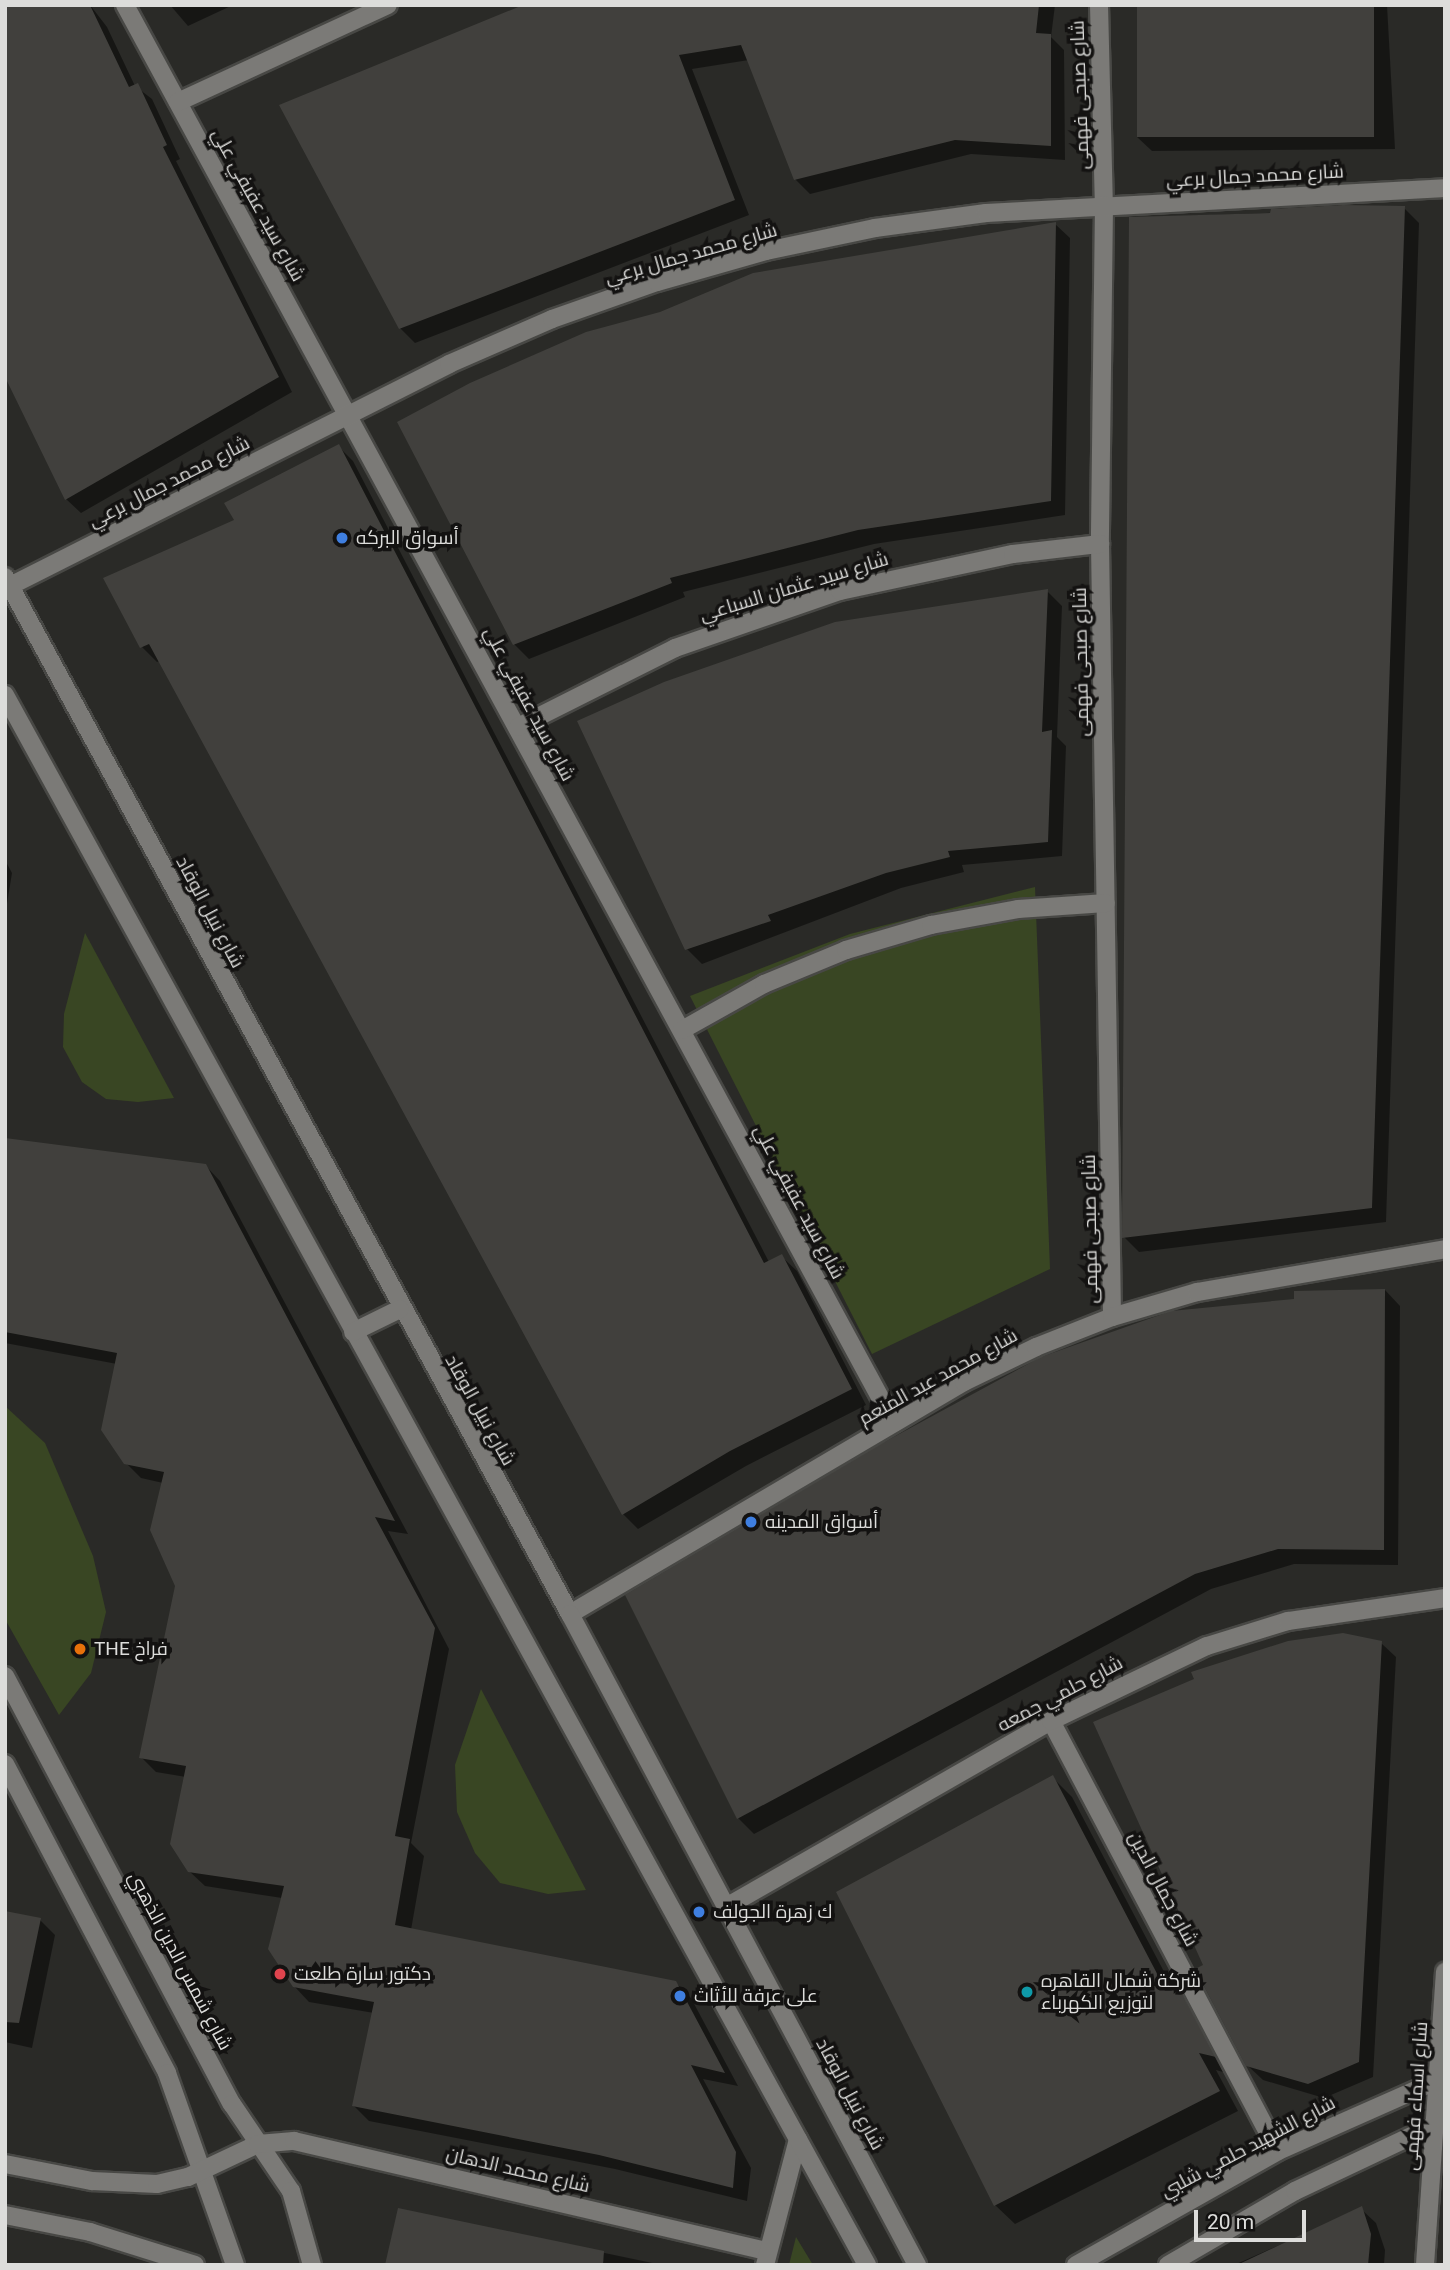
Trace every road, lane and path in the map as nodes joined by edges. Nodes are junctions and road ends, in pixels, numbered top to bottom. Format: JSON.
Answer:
{"nodes":[{"id":1,"x":125,"y":5,"type":"edge"},
{"id":2,"x":388,"y":5,"type":"edge"},
{"id":3,"x":1099,"y":5,"type":"edge"},
{"id":4,"x":178,"y":102,"type":"junction"},
{"id":5,"x":1445,"y":188,"type":"edge"},
{"id":6,"x":1104,"y":205,"type":"junction"},
{"id":7,"x":348,"y":414,"type":"junction"},
{"id":8,"x":1100,"y":544,"type":"junction"},
{"id":9,"x":8,"y":582,"type":"edge"},
{"id":10,"x":5,"y":695,"type":"edge"},
{"id":11,"x":518,"y":727,"type":"junction"},
{"id":12,"x":1106,"y":903,"type":"junction"},
{"id":13,"x":682,"y":1030,"type":"junction"},
{"id":14,"x":1445,"y":1249,"type":"edge"},
{"id":15,"x":400,"y":1309,"type":"junction"},
{"id":16,"x":1112,"y":1317,"type":"junction"},
{"id":17,"x":353,"y":1332,"type":"junction"},
{"id":18,"x":894,"y":1423,"type":"junction"},
{"id":19,"x":1445,"y":1598,"type":"edge"},
{"id":20,"x":570,"y":1614,"type":"junction"},
{"id":21,"x":5,"y":1676,"type":"edge"},
{"id":22,"x":1051,"y":1721,"type":"junction"},
{"id":23,"x":5,"y":1764,"type":"edge"},
{"id":24,"x":726,"y":1907,"type":"junction"},
{"id":25,"x":1445,"y":1972,"type":"edge"},
{"id":26,"x":1442,"y":2078,"type":"edge"},
{"id":27,"x":1441,"y":2121,"type":"edge"},
{"id":28,"x":798,"y":2139,"type":"junction"},
{"id":29,"x":258,"y":2144,"type":"junction"},
{"id":30,"x":1278,"y":2151,"type":"junction"},
{"id":31,"x":5,"y":2164,"type":"edge"},
{"id":32,"x":200,"y":2171,"type":"junction"},
{"id":33,"x":5,"y":2215,"type":"edge"},
{"id":34,"x":766,"y":2258,"type":"edge"},
{"id":35,"x":195,"y":2265,"type":"edge"},
{"id":36,"x":235,"y":2265,"type":"edge"},
{"id":37,"x":312,"y":2265,"type":"edge"},
{"id":38,"x":867,"y":2265,"type":"edge"},
{"id":39,"x":917,"y":2265,"type":"edge"},
{"id":40,"x":1076,"y":2265,"type":"edge"},
{"id":41,"x":1168,"y":2265,"type":"edge"},
{"id":42,"x":1425,"y":2265,"type":"edge"}],
"edges":[{"from":1,"to":4,"type":"street","name":"شارع سيد عفيفي علي"},
{"from":2,"to":4,"type":"street"},
{"from":3,"to":6,"type":"street","name":"شارع صبحى فهمى"},
{"from":4,"to":7,"type":"street","name":"شارع سيد عفيفي علي"},
{"from":5,"to":6,"type":"street","name":"شارع محمد جمال برعي"},
{"from":6,"to":7,"type":"street","name":"شارع محمد جمال برعي"},
{"from":6,"to":8,"type":"street","name":"شارع صبحى فهمى"},
{"from":7,"to":9,"type":"street","name":"شارع محمد جمال برعي"},
{"from":7,"to":11,"type":"street","name":"شارع سيد عفيفي علي"},
{"from":8,"to":11,"type":"street","name":"شارع سيد عثمان السباعي"},
{"from":8,"to":12,"type":"street","name":"شارع صبحى فهمى"},
{"from":9,"to":15,"type":"street","name":"شارع نبيل الوقاد"},
{"from":10,"to":17,"type":"street"},
{"from":11,"to":13,"type":"street","name":"شارع سيد عفيفي علي"},
{"from":12,"to":13,"type":"street"},
{"from":12,"to":16,"type":"street","name":"شارع صبحى فهمى"},
{"from":13,"to":18,"type":"street","name":"شارع سيد عفيفي علي"},
{"from":14,"to":16,"type":"street","name":"شارع محمد عبد المنعم"},
{"from":15,"to":17,"type":"street"},
{"from":15,"to":20,"type":"street","name":"شارع نبيل الوقاد"},
{"from":16,"to":18,"type":"street","name":"شارع محمد عبد المنعم"},
{"from":17,"to":28,"type":"street"},
{"from":18,"to":20,"type":"street","name":"شارع محمد عبد المنعم"},
{"from":19,"to":22,"type":"street","name":"شارع حلمي جمعه"},
{"from":20,"to":24,"type":"street","name":"شارع نبيل الوقاد"},
{"from":21,"to":29,"type":"street","name":"شارع شمس الدين الذهبي"},
{"from":22,"to":24,"type":"street","name":"شارع حلمي جمعه"},
{"from":22,"to":30,"type":"street","name":"شارع جمال الدين"},
{"from":23,"to":32,"type":"street"},
{"from":24,"to":39,"type":"street","name":"شارع نبيل الوقاد"},
{"from":25,"to":26,"type":"street","name":"شارع اسماء فهمى"},
{"from":26,"to":27,"type":"street","name":"شارع اسماء فهمى"},
{"from":26,"to":30,"type":"street","name":"شارع الشهيد حلمي شلبي"},
{"from":27,"to":41,"type":"street"},
{"from":27,"to":42,"type":"street","name":"شارع اسماء فهمى"},
{"from":28,"to":34,"type":"street"},
{"from":28,"to":38,"type":"street"},
{"from":29,"to":32,"type":"street"},
{"from":29,"to":34,"type":"street","name":"شارع محمد الدهان"},
{"from":29,"to":37,"type":"street","name":"شارع شمس الدين الذهبي"},
{"from":30,"to":40,"type":"street","name":"شارع الشهيد حلمي شلبي"},
{"from":31,"to":32,"type":"street"},
{"from":32,"to":36,"type":"street"},
{"from":33,"to":35,"type":"street"}]}
